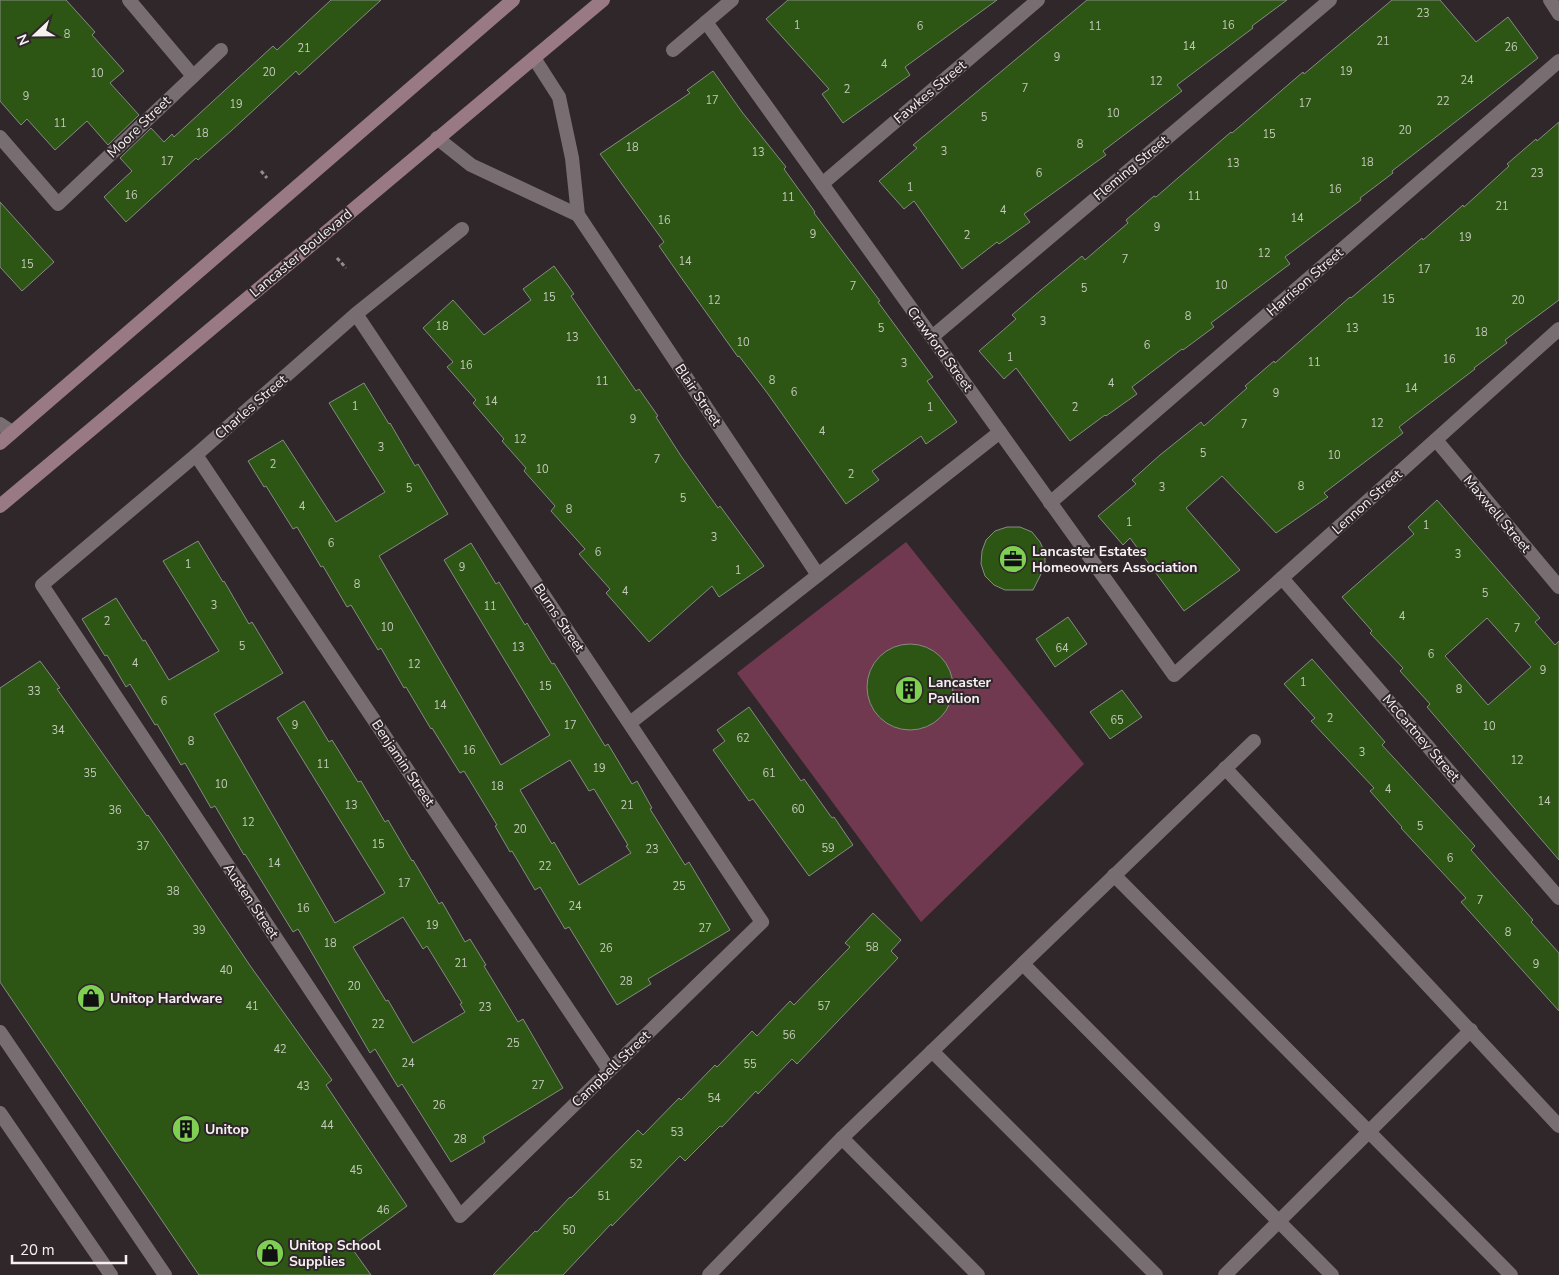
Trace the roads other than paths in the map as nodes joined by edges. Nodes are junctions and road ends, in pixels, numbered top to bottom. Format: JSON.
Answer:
{"nodes":[{"id":1,"x":129,"y":0,"type":"edge"},
{"id":2,"x":513,"y":0,"type":"edge"},
{"id":3,"x":603,"y":0,"type":"edge"},
{"id":4,"x":732,"y":0,"type":"edge"},
{"id":5,"x":1038,"y":0,"type":"edge"},
{"id":6,"x":1330,"y":0,"type":"edge"},
{"id":7,"x":1550,"y":0,"type":"edge"},
{"id":8,"x":1559,"y":14,"type":"edge"},
{"id":9,"x":706,"y":22,"type":"junction"},
{"id":10,"x":221,"y":50,"type":"dead end"},
{"id":11,"x":672,"y":50,"type":"dead end"},
{"id":12,"x":534,"y":58,"type":"junction"},
{"id":13,"x":1559,"y":61,"type":"edge"},
{"id":14,"x":193,"y":76,"type":"junction"},
{"id":15,"x":0,"y":136,"type":"edge"},
{"id":16,"x":437,"y":138,"type":"junction"},
{"id":17,"x":822,"y":184,"type":"junction"},
{"id":18,"x":578,"y":215,"type":"junction"},
{"id":19,"x":462,"y":230,"type":"dead end"},
{"id":20,"x":356,"y":314,"type":"junction"},
{"id":21,"x":1559,"y":329,"type":"edge"},
{"id":22,"x":932,"y":337,"type":"junction"},
{"id":23,"x":0,"y":424,"type":"edge"},
{"id":24,"x":12,"y":432,"type":"junction"},
{"id":25,"x":1000,"y":432,"type":"junction"},
{"id":26,"x":1436,"y":440,"type":"junction"},
{"id":27,"x":0,"y":443,"type":"edge"},
{"id":28,"x":196,"y":455,"type":"junction"},
{"id":29,"x":1050,"y":503,"type":"junction"},
{"id":30,"x":0,"y":506,"type":"edge"},
{"id":31,"x":818,"y":575,"type":"junction"},
{"id":32,"x":1282,"y":578,"type":"junction"},
{"id":33,"x":42,"y":585,"type":"joint"},
{"id":34,"x":1559,"y":587,"type":"edge"},
{"id":35,"x":1174,"y":675,"type":"joint"},
{"id":36,"x":630,"y":723,"type":"junction"},
{"id":37,"x":1254,"y":740,"type":"dead end"},
{"id":38,"x":1225,"y":768,"type":"junction"},
{"id":39,"x":1114,"y":875,"type":"junction"},
{"id":40,"x":1559,"y":898,"type":"edge"},
{"id":41,"x":762,"y":922,"type":"joint"},
{"id":42,"x":1023,"y":964,"type":"junction"},
{"id":43,"x":1471,"y":1030,"type":"junction"},
{"id":44,"x":0,"y":1032,"type":"edge"},
{"id":45,"x":932,"y":1051,"type":"junction"},
{"id":46,"x":609,"y":1070,"type":"junction"},
{"id":47,"x":0,"y":1113,"type":"edge"},
{"id":48,"x":1559,"y":1126,"type":"edge"},
{"id":49,"x":1369,"y":1132,"type":"junction"},
{"id":50,"x":842,"y":1138,"type":"junction"},
{"id":51,"x":460,"y":1216,"type":"joint"},
{"id":52,"x":1279,"y":1222,"type":"junction"},
{"id":53,"x":110,"y":1275,"type":"edge"},
{"id":54,"x":165,"y":1275,"type":"edge"},
{"id":55,"x":709,"y":1275,"type":"edge"},
{"id":56,"x":978,"y":1275,"type":"edge"},
{"id":57,"x":1156,"y":1275,"type":"edge"},
{"id":58,"x":1226,"y":1275,"type":"edge"},
{"id":59,"x":1332,"y":1275,"type":"edge"},
{"id":60,"x":1511,"y":1275,"type":"edge"}],
"edges":[{"from":1,"to":14,"type":"street"},
{"from":2,"to":24,"type":"main road"},
{"from":3,"to":12,"type":"main road","name":"Lancaster Boulevard"},
{"from":4,"to":9,"type":"street"},
{"from":5,"to":17,"type":"street","name":"Fawkes Street"},
{"from":6,"to":22,"type":"street","name":"Fleming Street"},
{"from":7,"to":8,"type":"street"},
{"from":9,"to":11,"type":"street"},
{"from":9,"to":17,"type":"street","name":"Crawford Street"},
{"from":10,"to":14,"type":"street","name":"Moore Street"},
{"from":12,"to":16,"type":"main road","name":"Lancaster Boulevard"},
{"from":12,"to":18,"type":"street","name":"Blair Street"},
{"from":13,"to":29,"type":"street","name":"Harrison Street"},
{"from":14,"to":15,"type":"street","name":"Moore Street"},
{"from":16,"to":18,"type":"street"},
{"from":16,"to":30,"type":"main road","name":"Lancaster Boulevard"},
{"from":17,"to":22,"type":"street","name":"Crawford Street"},
{"from":18,"to":31,"type":"street","name":"Blair Street"},
{"from":19,"to":20,"type":"street","name":"Charles Street"},
{"from":20,"to":28,"type":"street","name":"Charles Street"},
{"from":20,"to":36,"type":"street","name":"Burns Street"},
{"from":21,"to":26,"type":"street","name":"Lennon Street"},
{"from":22,"to":25,"type":"street","name":"Crawford Street"},
{"from":23,"to":24,"type":"street"},
{"from":24,"to":27,"type":"main road"},
{"from":25,"to":29,"type":"street","name":"Crawford Street"},
{"from":25,"to":31,"type":"street"},
{"from":26,"to":32,"type":"street","name":"Lennon Street"},
{"from":26,"to":34,"type":"street","name":"Maxwell Street"},
{"from":28,"to":33,"type":"street","name":"Charles Street"},
{"from":28,"to":46,"type":"street","name":"Benjamin Street"},
{"from":29,"to":35,"type":"street","name":"Crawford Street"},
{"from":31,"to":36,"type":"street"},
{"from":32,"to":35,"type":"street","name":"Lennon Street"},
{"from":32,"to":40,"type":"street","name":"McCartney Street"},
{"from":33,"to":51,"type":"street","name":"Austen Street"},
{"from":36,"to":41,"type":"street","name":"Burns Street"},
{"from":37,"to":38,"type":"street"},
{"from":38,"to":39,"type":"street"},
{"from":38,"to":43,"type":"street"},
{"from":39,"to":42,"type":"street"},
{"from":39,"to":49,"type":"street"},
{"from":41,"to":46,"type":"street","name":"Campbell Street"},
{"from":42,"to":45,"type":"street"},
{"from":42,"to":52,"type":"street"},
{"from":43,"to":48,"type":"street"},
{"from":43,"to":49,"type":"street"},
{"from":44,"to":54,"type":"street"},
{"from":45,"to":50,"type":"street"},
{"from":45,"to":57,"type":"street"},
{"from":46,"to":51,"type":"street","name":"Campbell Street"},
{"from":47,"to":53,"type":"street"},
{"from":49,"to":52,"type":"street"},
{"from":49,"to":60,"type":"street"},
{"from":50,"to":55,"type":"street"},
{"from":50,"to":56,"type":"street"},
{"from":52,"to":58,"type":"street"},
{"from":52,"to":59,"type":"street"}]}
